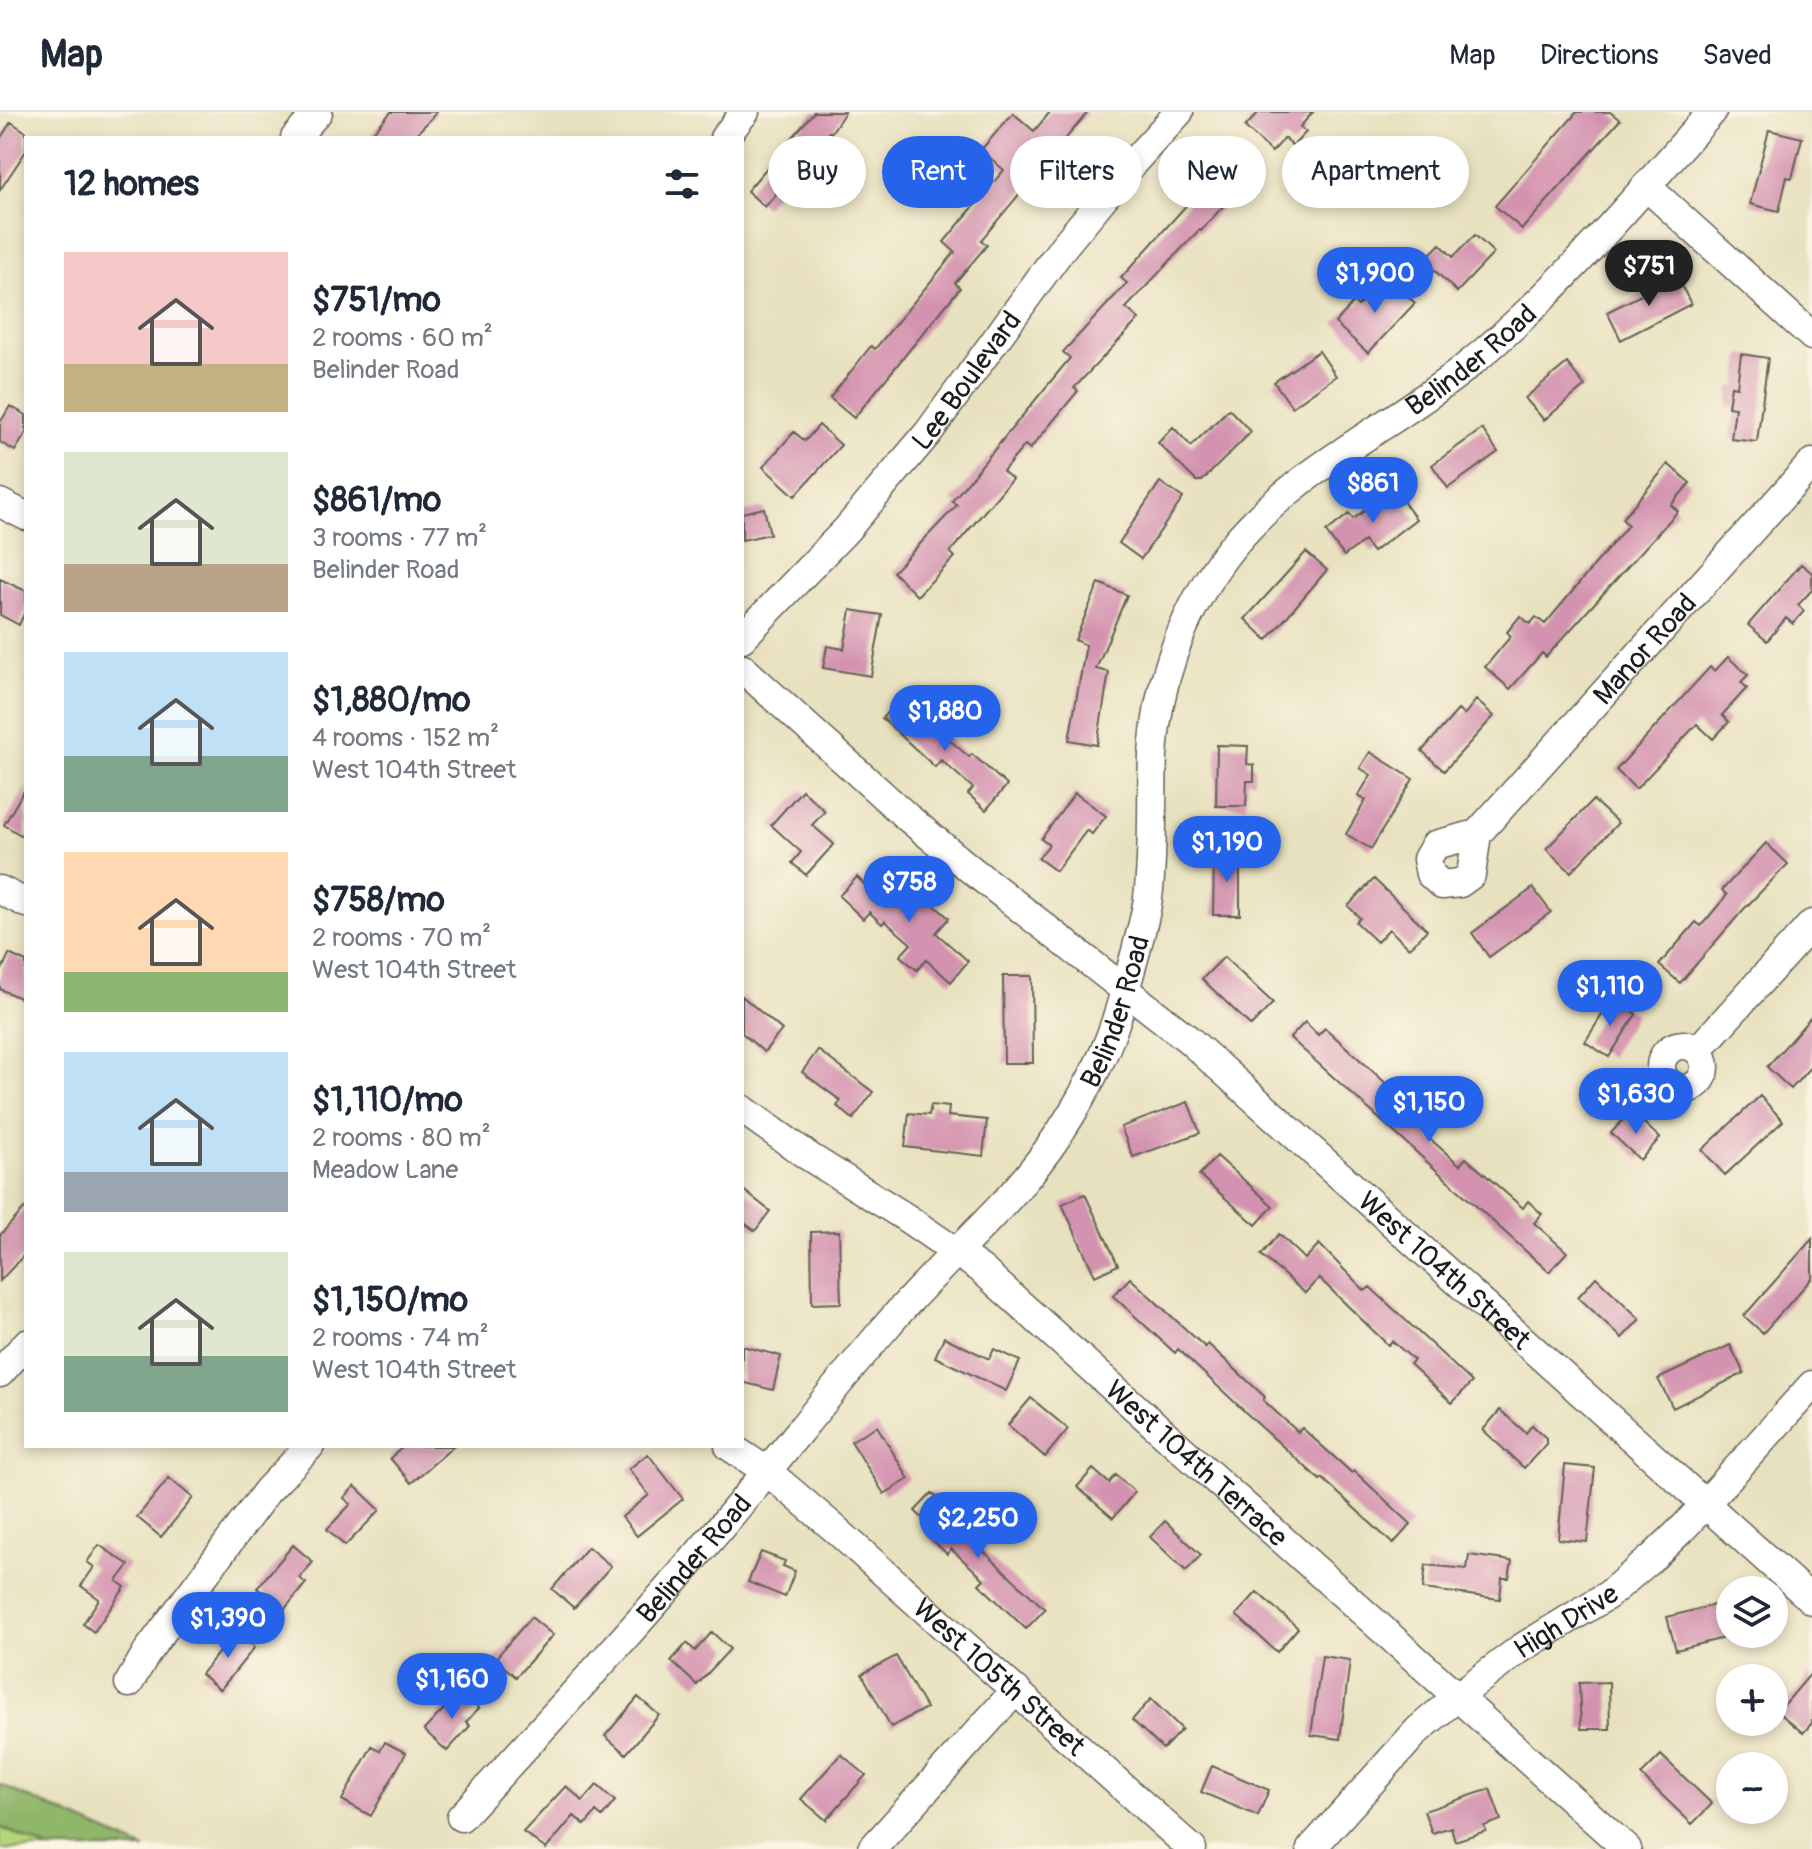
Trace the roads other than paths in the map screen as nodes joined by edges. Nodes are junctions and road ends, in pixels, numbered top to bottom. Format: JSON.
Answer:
{"nodes":[{"id":1,"x":318,"y":112,"type":"edge"},
{"id":2,"x":745,"y":112,"type":"edge"},
{"id":3,"x":1179,"y":112,"type":"edge"},
{"id":4,"x":1712,"y":112,"type":"edge"},
{"id":5,"x":297,"y":136,"type":"edge"},
{"id":6,"x":726,"y":136,"type":"edge"},
{"id":7,"x":1646,"y":186,"type":"junction"},
{"id":8,"x":1812,"y":336,"type":"edge"},
{"id":9,"x":1812,"y":463,"type":"edge"},
{"id":10,"x":0,"y":503,"type":"edge"},
{"id":11,"x":24,"y":515,"type":"edge"},
{"id":12,"x":744,"y":636,"type":"edge"},
{"id":13,"x":744,"y":670,"type":"edge"},
{"id":14,"x":1477,"y":834,"type":"dead end"},
{"id":15,"x":1812,"y":924,"type":"edge"},
{"id":16,"x":1126,"y":989,"type":"junction"},
{"id":17,"x":1698,"y":1050,"type":"dead end"},
{"id":18,"x":744,"y":1110,"type":"edge"},
{"id":19,"x":956,"y":1252,"type":"junction"},
{"id":20,"x":24,"y":1346,"type":"edge"},
{"id":21,"x":0,"y":1373,"type":"edge"},
{"id":22,"x":1812,"y":1385,"type":"edge"},
{"id":23,"x":308,"y":1448,"type":"edge"},
{"id":24,"x":732,"y":1448,"type":"edge"},
{"id":25,"x":768,"y":1472,"type":"junction"},
{"id":26,"x":1705,"y":1504,"type":"junction"},
{"id":27,"x":1812,"y":1600,"type":"edge"},
{"id":28,"x":129,"y":1683,"type":"dead end"},
{"id":29,"x":1016,"y":1690,"type":"junction"},
{"id":30,"x":1458,"y":1696,"type":"junction"},
{"id":31,"x":461,"y":1817,"type":"dead end"},
{"id":32,"x":872,"y":1849,"type":"edge"},
{"id":33,"x":1192,"y":1849,"type":"edge"},
{"id":34,"x":1311,"y":1849,"type":"edge"},
{"id":35,"x":1627,"y":1849,"type":"edge"}],
"edges":[{"from":1,"to":5,"type":"street"},
{"from":2,"to":6,"type":"street"},
{"from":3,"to":12,"type":"street","name":"Lee Boulevard"},
{"from":4,"to":7,"type":"street","name":"Belinder Road"},
{"from":7,"to":8,"type":"street"},
{"from":7,"to":16,"type":"street","name":"Belinder Road"},
{"from":9,"to":14,"type":"street","name":"Manor Road"},
{"from":10,"to":11,"type":"street"},
{"from":13,"to":16,"type":"street","name":"West 104th Street"},
{"from":15,"to":17,"type":"street"},
{"from":16,"to":19,"type":"street","name":"Belinder Road"},
{"from":16,"to":26,"type":"street","name":"West 104th Street"},
{"from":18,"to":19,"type":"street","name":"West 104th Terrace"},
{"from":19,"to":25,"type":"street","name":"Belinder Road"},
{"from":19,"to":30,"type":"street","name":"West 104th Terrace"},
{"from":20,"to":21,"type":"street"},
{"from":22,"to":26,"type":"street","name":"High Drive"},
{"from":23,"to":28,"type":"street"},
{"from":24,"to":25,"type":"street","name":"West 105th Street"},
{"from":25,"to":29,"type":"street","name":"West 105th Street"},
{"from":25,"to":31,"type":"street","name":"Belinder Road"},
{"from":26,"to":27,"type":"street","name":"West 104th Street"},
{"from":26,"to":30,"type":"street","name":"High Drive"},
{"from":29,"to":32,"type":"street"},
{"from":29,"to":33,"type":"street","name":"West 105th Street"},
{"from":30,"to":34,"type":"street","name":"High Drive"},
{"from":30,"to":35,"type":"street","name":"West 104th Terrace"}]}
